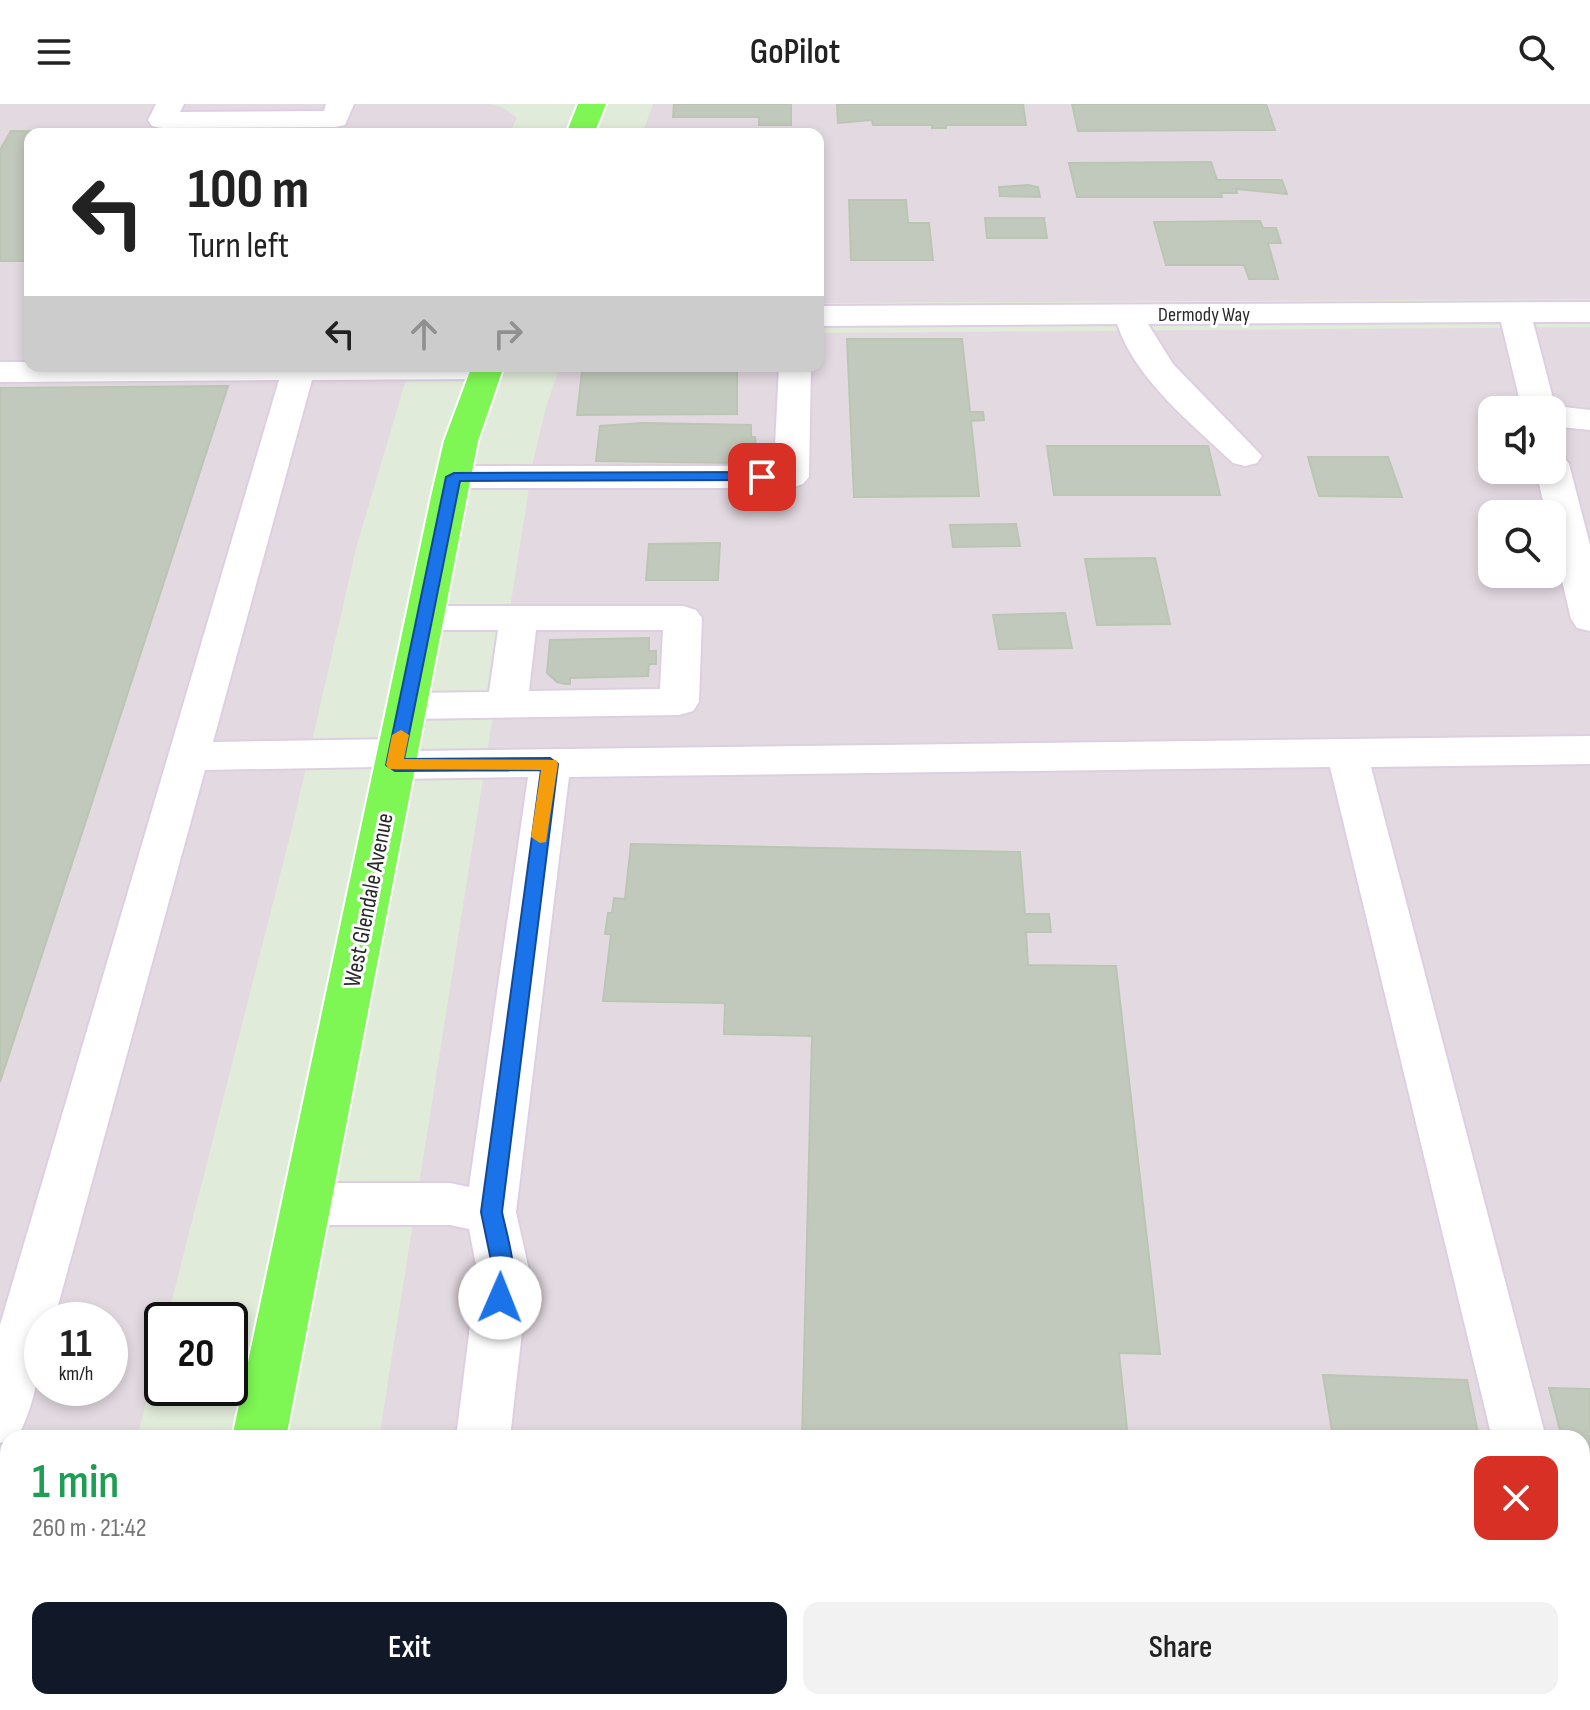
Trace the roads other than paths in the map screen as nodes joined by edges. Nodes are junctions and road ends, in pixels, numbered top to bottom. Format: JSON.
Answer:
{"nodes":[{"id":1,"x":170,"y":104,"type":"edge"},
{"id":2,"x":340,"y":104,"type":"edge"},
{"id":3,"x":592,"y":104,"type":"edge"},
{"id":4,"x":582,"y":128,"type":"edge"},
{"id":5,"x":1515,"y":312,"type":"junction"},
{"id":6,"x":1590,"y":312,"type":"edge"},
{"id":7,"x":1129,"y":314,"type":"junction"},
{"id":8,"x":824,"y":316,"type":"edge"},
{"id":9,"x":0,"y":372,"type":"edge"},
{"id":10,"x":24,"y":372,"type":"edge"},
{"id":11,"x":297,"y":372,"type":"edge"},
{"id":12,"x":486,"y":372,"type":"edge"},
{"id":13,"x":795,"y":372,"type":"edge"},
{"id":14,"x":1536,"y":396,"type":"edge"},
{"id":15,"x":1566,"y":417,"type":"edge"},
{"id":16,"x":1590,"y":420,"type":"edge"},
{"id":17,"x":1245,"y":456,"type":"dead end"},
{"id":18,"x":454,"y":477,"type":"junction"},
{"id":19,"x":1557,"y":484,"type":"edge"},
{"id":20,"x":424,"y":618,"type":"junction"},
{"id":21,"x":519,"y":618,"type":"junction"},
{"id":22,"x":1590,"y":619,"type":"edge"},
{"id":23,"x":507,"y":704,"type":"junction"},
{"id":24,"x":407,"y":706,"type":"junction"},
{"id":25,"x":1590,"y":750,"type":"edge"},
{"id":26,"x":1347,"y":753,"type":"junction"},
{"id":27,"x":188,"y":756,"type":"junction"},
{"id":28,"x":396,"y":759,"type":"junction"},
{"id":29,"x":550,"y":764,"type":"junction"},
{"id":30,"x":307,"y":1204,"type":"junction"},
{"id":31,"x":491,"y":1212,"type":"junction"},
{"id":32,"x":0,"y":1418,"type":"edge"},
{"id":33,"x":261,"y":1430,"type":"edge"},
{"id":34,"x":484,"y":1430,"type":"edge"},
{"id":35,"x":1517,"y":1430,"type":"edge"}],
"edges":[{"from":1,"to":2,"type":"street"},
{"from":3,"to":4,"type":"main road"},
{"from":5,"to":6,"type":"street","name":"Dermody Way"},
{"from":5,"to":7,"type":"street","name":"Dermody Way"},
{"from":5,"to":14,"type":"street"},
{"from":7,"to":8,"type":"street","name":"Dermody Way"},
{"from":7,"to":17,"type":"street"},
{"from":9,"to":10,"type":"street"},
{"from":11,"to":27,"type":"street"},
{"from":12,"to":18,"type":"main road","name":"West Glendale Avenue"},
{"from":13,"to":18,"type":"street"},
{"from":15,"to":16,"type":"street"},
{"from":18,"to":20,"type":"main road","name":"West Glendale Avenue"},
{"from":19,"to":22,"type":"street"},
{"from":20,"to":21,"type":"street"},
{"from":20,"to":24,"type":"main road","name":"West Glendale Avenue"},
{"from":21,"to":23,"type":"street"},
{"from":21,"to":23,"type":"street"},
{"from":23,"to":24,"type":"street"},
{"from":24,"to":28,"type":"main road","name":"West Glendale Avenue"},
{"from":25,"to":26,"type":"street"},
{"from":26,"to":29,"type":"street"},
{"from":26,"to":35,"type":"street"},
{"from":27,"to":28,"type":"street"},
{"from":27,"to":32,"type":"street"},
{"from":28,"to":29,"type":"street"},
{"from":28,"to":30,"type":"main road","name":"West Glendale Avenue"},
{"from":29,"to":31,"type":"street"},
{"from":30,"to":31,"type":"street"},
{"from":30,"to":33,"type":"main road","name":"West Glendale Avenue"},
{"from":31,"to":34,"type":"street"}]}
